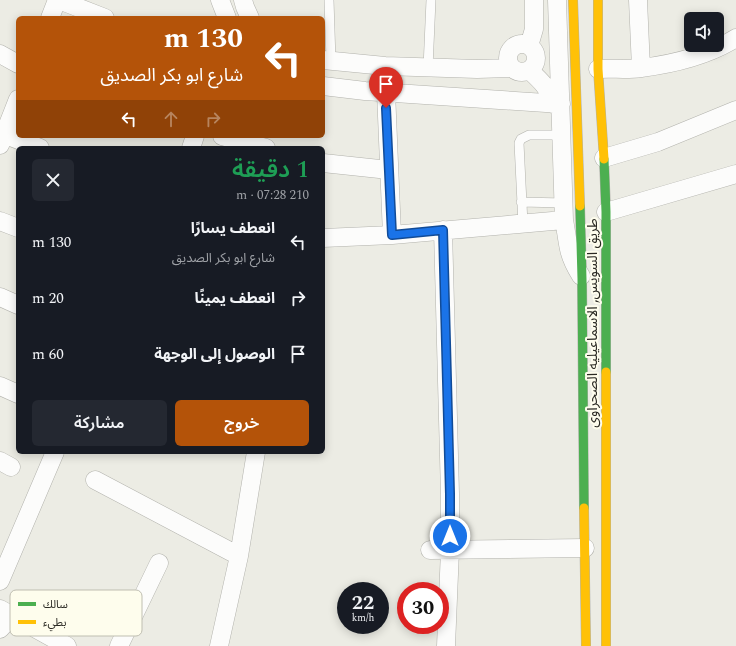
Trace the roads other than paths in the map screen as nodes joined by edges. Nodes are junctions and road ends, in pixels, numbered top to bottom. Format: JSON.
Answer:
{"nodes":[{"id":1,"x":58,"y":0,"type":"edge"},
{"id":2,"x":220,"y":0,"type":"edge"},
{"id":3,"x":243,"y":0,"type":"edge"},
{"id":4,"x":330,"y":0,"type":"edge"},
{"id":5,"x":431,"y":0,"type":"edge"},
{"id":6,"x":534,"y":0,"type":"edge"},
{"id":7,"x":557,"y":0,"type":"edge"},
{"id":8,"x":573,"y":0,"type":"edge"},
{"id":9,"x":598,"y":0,"type":"edge"},
{"id":10,"x":638,"y":0,"type":"edge"},
{"id":11,"x":51,"y":16,"type":"edge"},
{"id":12,"x":100,"y":16,"type":"edge"},
{"id":13,"x":226,"y":16,"type":"edge"},
{"id":14,"x":249,"y":16,"type":"edge"},
{"id":15,"x":736,"y":38,"type":"edge"},
{"id":16,"x":0,"y":54,"type":"edge"},
{"id":17,"x":327,"y":61,"type":"edge"},
{"id":18,"x":16,"y":63,"type":"edge"},
{"id":19,"x":428,"y":68,"type":"junction"},
{"id":20,"x":640,"y":68,"type":"junction"},
{"id":21,"x":521,"y":69,"type":"junction"},
{"id":22,"x":598,"y":69,"type":"junction"},
{"id":23,"x":325,"y":86,"type":"edge"},
{"id":24,"x":386,"y":92,"type":"junction"},
{"id":25,"x":16,"y":103,"type":"edge"},
{"id":26,"x":557,"y":104,"type":"junction"},
{"id":27,"x":736,"y":110,"type":"edge"},
{"id":28,"x":562,"y":135,"type":"junction"},
{"id":29,"x":1,"y":137,"type":"edge"},
{"id":30,"x":229,"y":138,"type":"edge"},
{"id":31,"x":33,"y":146,"type":"edge"},
{"id":32,"x":259,"y":146,"type":"edge"},
{"id":33,"x":604,"y":158,"type":"junction"},
{"id":34,"x":325,"y":163,"type":"edge"},
{"id":35,"x":389,"y":170,"type":"junction"},
{"id":36,"x":736,"y":174,"type":"edge"},
{"id":37,"x":521,"y":202,"type":"junction"},
{"id":38,"x":564,"y":212,"type":"junction"},
{"id":39,"x":606,"y":212,"type":"junction"},
{"id":40,"x":0,"y":221,"type":"edge"},
{"id":41,"x":523,"y":224,"type":"junction"},
{"id":42,"x":16,"y":227,"type":"edge"},
{"id":43,"x":443,"y":230,"type":"junction"},
{"id":44,"x":392,"y":235,"type":"junction"},
{"id":45,"x":325,"y":238,"type":"edge"},
{"id":46,"x":582,"y":279,"type":"junction"},
{"id":47,"x":0,"y":297,"type":"edge"},
{"id":48,"x":16,"y":304,"type":"edge"},
{"id":49,"x":0,"y":386,"type":"edge"},
{"id":50,"x":16,"y":393,"type":"edge"},
{"id":51,"x":54,"y":454,"type":"edge"},
{"id":52,"x":256,"y":454,"type":"edge"},
{"id":53,"x":95,"y":480,"type":"dead end"},
{"id":54,"x":585,"y":548,"type":"junction"},
{"id":55,"x":430,"y":550,"type":"dead end"},
{"id":56,"x":450,"y":550,"type":"junction"},
{"id":57,"x":239,"y":556,"type":"junction"},
{"id":58,"x":159,"y":563,"type":"dead end"},
{"id":59,"x":0,"y":581,"type":"edge"},
{"id":60,"x":142,"y":598,"type":"edge"},
{"id":61,"x":6,"y":612,"type":"edge"},
{"id":62,"x":0,"y":629,"type":"edge"},
{"id":63,"x":47,"y":636,"type":"edge"},
{"id":64,"x":124,"y":636,"type":"edge"},
{"id":65,"x":62,"y":645,"type":"edge"},
{"id":66,"x":119,"y":646,"type":"edge"},
{"id":67,"x":219,"y":646,"type":"edge"},
{"id":68,"x":446,"y":646,"type":"edge"},
{"id":69,"x":586,"y":646,"type":"edge"},
{"id":70,"x":606,"y":646,"type":"edge"}],
"edges":[{"from":1,"to":11,"type":"street"},
{"from":1,"to":12,"type":"street"},
{"from":2,"to":13,"type":"street"},
{"from":3,"to":14,"type":"street"},
{"from":4,"to":17,"type":"lane"},
{"from":5,"to":19,"type":"lane"},
{"from":6,"to":21,"type":"street"},
{"from":7,"to":26,"type":"street"},
{"from":8,"to":46,"type":"highway","name":"طريق السويس, الاسماعيليه الصحراوى"},
{"from":9,"to":22,"type":"highway","name":"طريق السويس, الاسماعيليه الصحراوى"},
{"from":10,"to":20,"type":"street"},
{"from":15,"to":20,"type":"street"},
{"from":16,"to":18,"type":"street"},
{"from":17,"to":19,"type":"street"},
{"from":19,"to":21,"type":"street"},
{"from":20,"to":22,"type":"street"},
{"from":21,"to":26,"type":"street"},
{"from":22,"to":33,"type":"highway","name":"طريق السويس, الاسماعيليه الصحراوى"},
{"from":23,"to":24,"type":"street"},
{"from":24,"to":26,"type":"street"},
{"from":24,"to":35,"type":"street"},
{"from":25,"to":29,"type":"street"},
{"from":26,"to":28,"type":"street"},
{"from":27,"to":33,"type":"street"},
{"from":28,"to":37,"type":"lane"},
{"from":28,"to":38,"type":"street"},
{"from":29,"to":31,"type":"street"},
{"from":30,"to":32,"type":"street"},
{"from":33,"to":39,"type":"highway","name":"طريق السويس, الاسماعيليه الصحراوى"},
{"from":34,"to":35,"type":"street"},
{"from":35,"to":44,"type":"street"},
{"from":36,"to":39,"type":"street"},
{"from":37,"to":38,"type":"lane"},
{"from":37,"to":41,"type":"lane"},
{"from":38,"to":41,"type":"street"},
{"from":38,"to":46,"type":"street"},
{"from":39,"to":70,"type":"highway","name":"طريق السويس, الاسماعيليه الصحراوى"},
{"from":40,"to":42,"type":"street"},
{"from":41,"to":43,"type":"street"},
{"from":43,"to":44,"type":"street"},
{"from":43,"to":56,"type":"street"},
{"from":44,"to":45,"type":"street"},
{"from":46,"to":54,"type":"highway","name":"طريق السويس, الاسماعيليه الصحراوى"},
{"from":47,"to":48,"type":"street"},
{"from":49,"to":50,"type":"street"},
{"from":51,"to":59,"type":"street"},
{"from":52,"to":57,"type":"street"},
{"from":53,"to":57,"type":"street"},
{"from":54,"to":56,"type":"street"},
{"from":54,"to":69,"type":"highway","name":"طريق السويس, الاسماعيليه الصحراوى"},
{"from":55,"to":56,"type":"street"},
{"from":56,"to":68,"type":"street"},
{"from":57,"to":67,"type":"street"},
{"from":58,"to":60,"type":"street"},
{"from":61,"to":62,"type":"street"},
{"from":63,"to":65,"type":"street"},
{"from":64,"to":66,"type":"street"}]}
